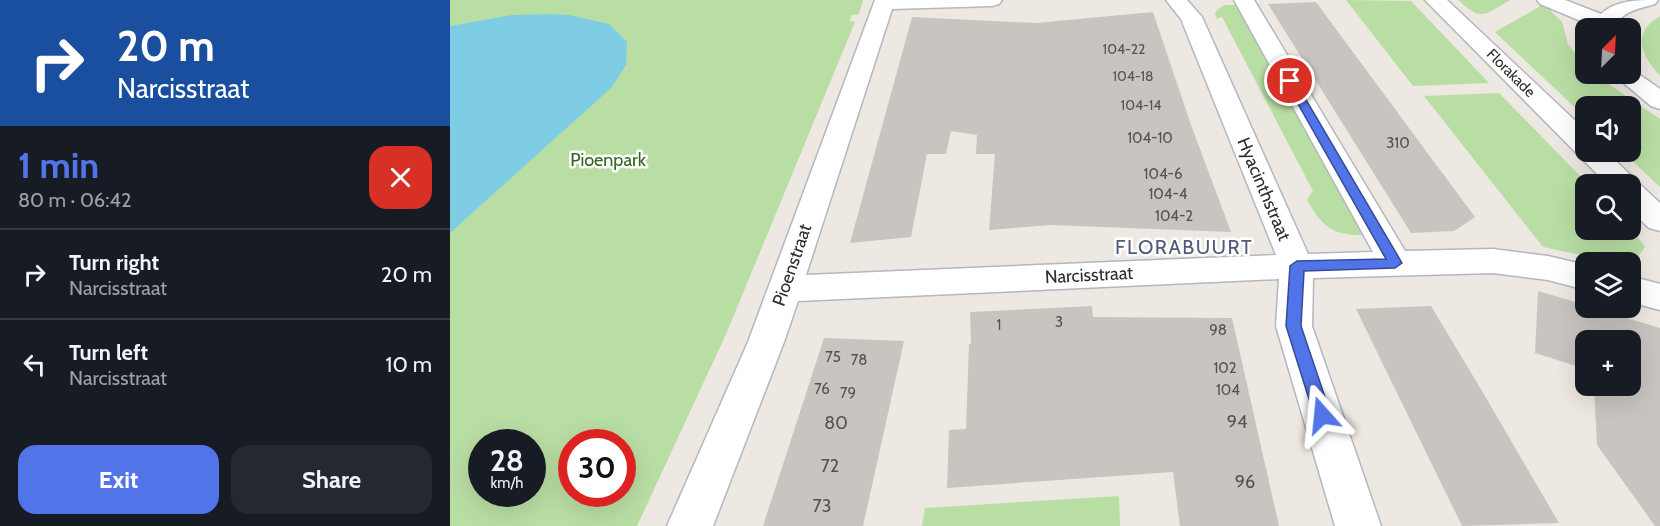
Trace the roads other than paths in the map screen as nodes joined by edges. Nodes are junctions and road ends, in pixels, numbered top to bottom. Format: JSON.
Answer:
{"nodes":[{"id":1,"x":992,"y":0,"type":"edge"},
{"id":2,"x":1176,"y":0,"type":"edge"},
{"id":3,"x":1244,"y":0,"type":"edge"},
{"id":4,"x":1435,"y":0,"type":"edge"},
{"id":5,"x":1547,"y":0,"type":"edge"},
{"id":6,"x":1601,"y":0,"type":"edge"},
{"id":7,"x":1648,"y":0,"type":"edge"},
{"id":8,"x":885,"y":1,"type":"edge"},
{"id":9,"x":1623,"y":7,"type":"junction"},
{"id":10,"x":1586,"y":18,"type":"edge"},
{"id":11,"x":1609,"y":18,"type":"edge"},
{"id":12,"x":1638,"y":84,"type":"edge"},
{"id":13,"x":1660,"y":101,"type":"edge"},
{"id":14,"x":1575,"y":136,"type":"edge"},
{"id":15,"x":1600,"y":162,"type":"edge"},
{"id":16,"x":1613,"y":174,"type":"edge"},
{"id":17,"x":1641,"y":203,"type":"edge"},
{"id":18,"x":1660,"y":221,"type":"edge"},
{"id":19,"x":1395,"y":263,"type":"junction"},
{"id":20,"x":1297,"y":266,"type":"junction"},
{"id":21,"x":1575,"y":275,"type":"edge"},
{"id":22,"x":783,"y":289,"type":"junction"},
{"id":23,"x":1641,"y":292,"type":"edge"},
{"id":24,"x":1660,"y":297,"type":"edge"},
{"id":25,"x":690,"y":526,"type":"edge"},
{"id":26,"x":1358,"y":526,"type":"edge"}],
"edges":[{"from":1,"to":8,"type":"street"},
{"from":2,"to":20,"type":"street","name":"Hyacinthstraat"},
{"from":3,"to":19,"type":"street"},
{"from":4,"to":14,"type":"street","name":"Florakade"},
{"from":5,"to":10,"type":"street"},
{"from":6,"to":9,"type":"street"},
{"from":7,"to":9,"type":"street"},
{"from":8,"to":22,"type":"street","name":"Pioenstraat"},
{"from":9,"to":11,"type":"street"},
{"from":12,"to":13,"type":"street"},
{"from":15,"to":16,"type":"street"},
{"from":17,"to":18,"type":"street"},
{"from":19,"to":20,"type":"street","name":"Narcisstraat"},
{"from":19,"to":21,"type":"street","name":"Narcisstraat"},
{"from":20,"to":22,"type":"street","name":"Narcisstraat"},
{"from":20,"to":26,"type":"street","name":"Hyacinthstraat"},
{"from":22,"to":25,"type":"street","name":"Pioenstraat"},
{"from":23,"to":24,"type":"street"}]}
